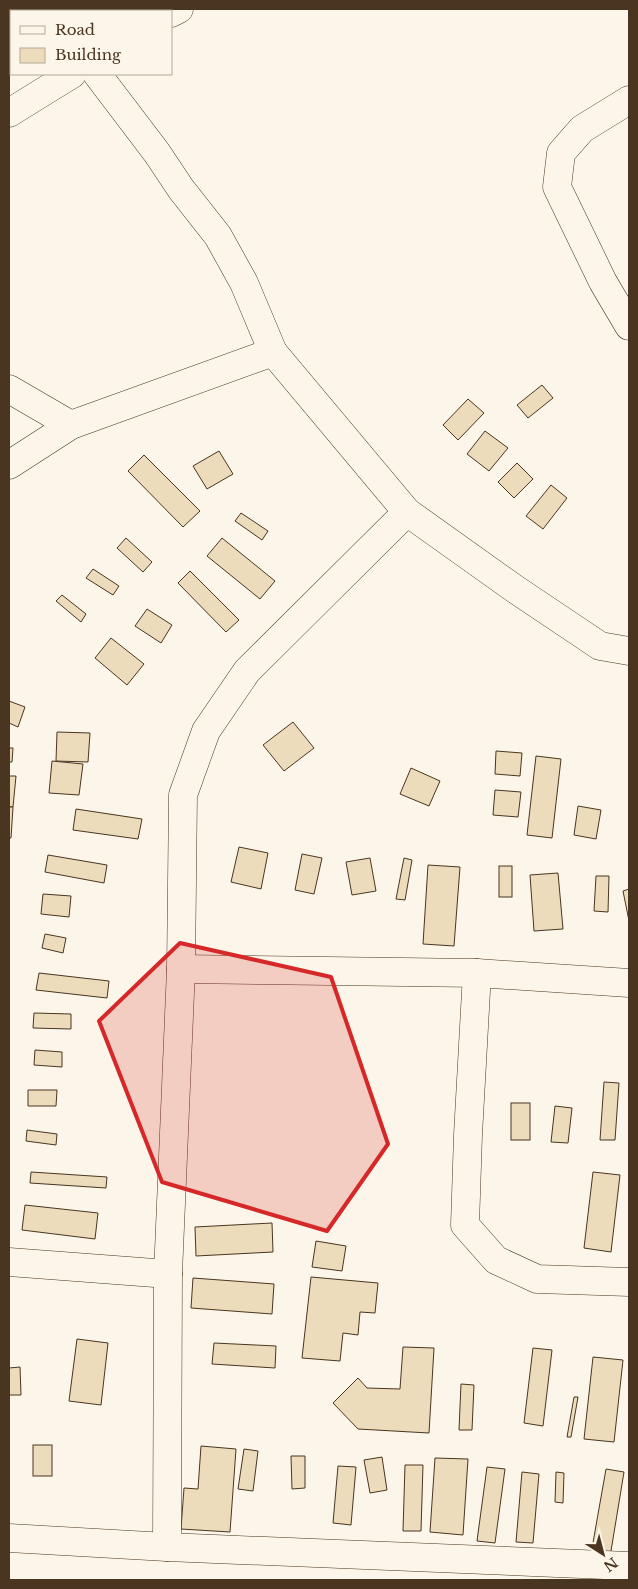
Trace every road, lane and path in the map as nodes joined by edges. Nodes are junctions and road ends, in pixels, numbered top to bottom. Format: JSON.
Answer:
{"nodes":[{"id":1,"x":70,"y":75,"type":"edge"},
{"id":2,"x":98,"y":75,"type":"edge"},
{"id":3,"x":629,"y":100,"type":"edge"},
{"id":4,"x":9,"y":114,"type":"edge"},
{"id":5,"x":629,"y":326,"type":"edge"},
{"id":6,"x":273,"y":352,"type":"junction"},
{"id":7,"x":9,"y":389,"type":"edge"},
{"id":8,"x":71,"y":426,"type":"junction"},
{"id":9,"x":9,"y":465,"type":"edge"},
{"id":10,"x":407,"y":512,"type":"junction"},
{"id":11,"x":629,"y":651,"type":"edge"},
{"id":12,"x":182,"y":969,"type":"junction"},
{"id":13,"x":477,"y":974,"type":"junction"},
{"id":14,"x":629,"y":983,"type":"edge"},
{"id":15,"x":9,"y":1262,"type":"edge"},
{"id":16,"x":168,"y":1274,"type":"junction"},
{"id":17,"x":629,"y":1282,"type":"edge"},
{"id":18,"x":9,"y":1538,"type":"edge"},
{"id":19,"x":167,"y":1547,"type":"junction"},
{"id":20,"x":629,"y":1566,"type":"edge"}],
"edges":[{"from":1,"to":4,"type":"street"},
{"from":2,"to":6,"type":"street"},
{"from":3,"to":5,"type":"street"},
{"from":6,"to":8,"type":"street"},
{"from":6,"to":10,"type":"street"},
{"from":7,"to":8,"type":"street"},
{"from":8,"to":9,"type":"street"},
{"from":10,"to":11,"type":"street"},
{"from":10,"to":12,"type":"street"},
{"from":12,"to":13,"type":"street"},
{"from":12,"to":16,"type":"street"},
{"from":13,"to":14,"type":"street"},
{"from":13,"to":17,"type":"street"},
{"from":15,"to":16,"type":"street"},
{"from":16,"to":19,"type":"street"},
{"from":18,"to":19,"type":"street"},
{"from":19,"to":20,"type":"street"}]}
